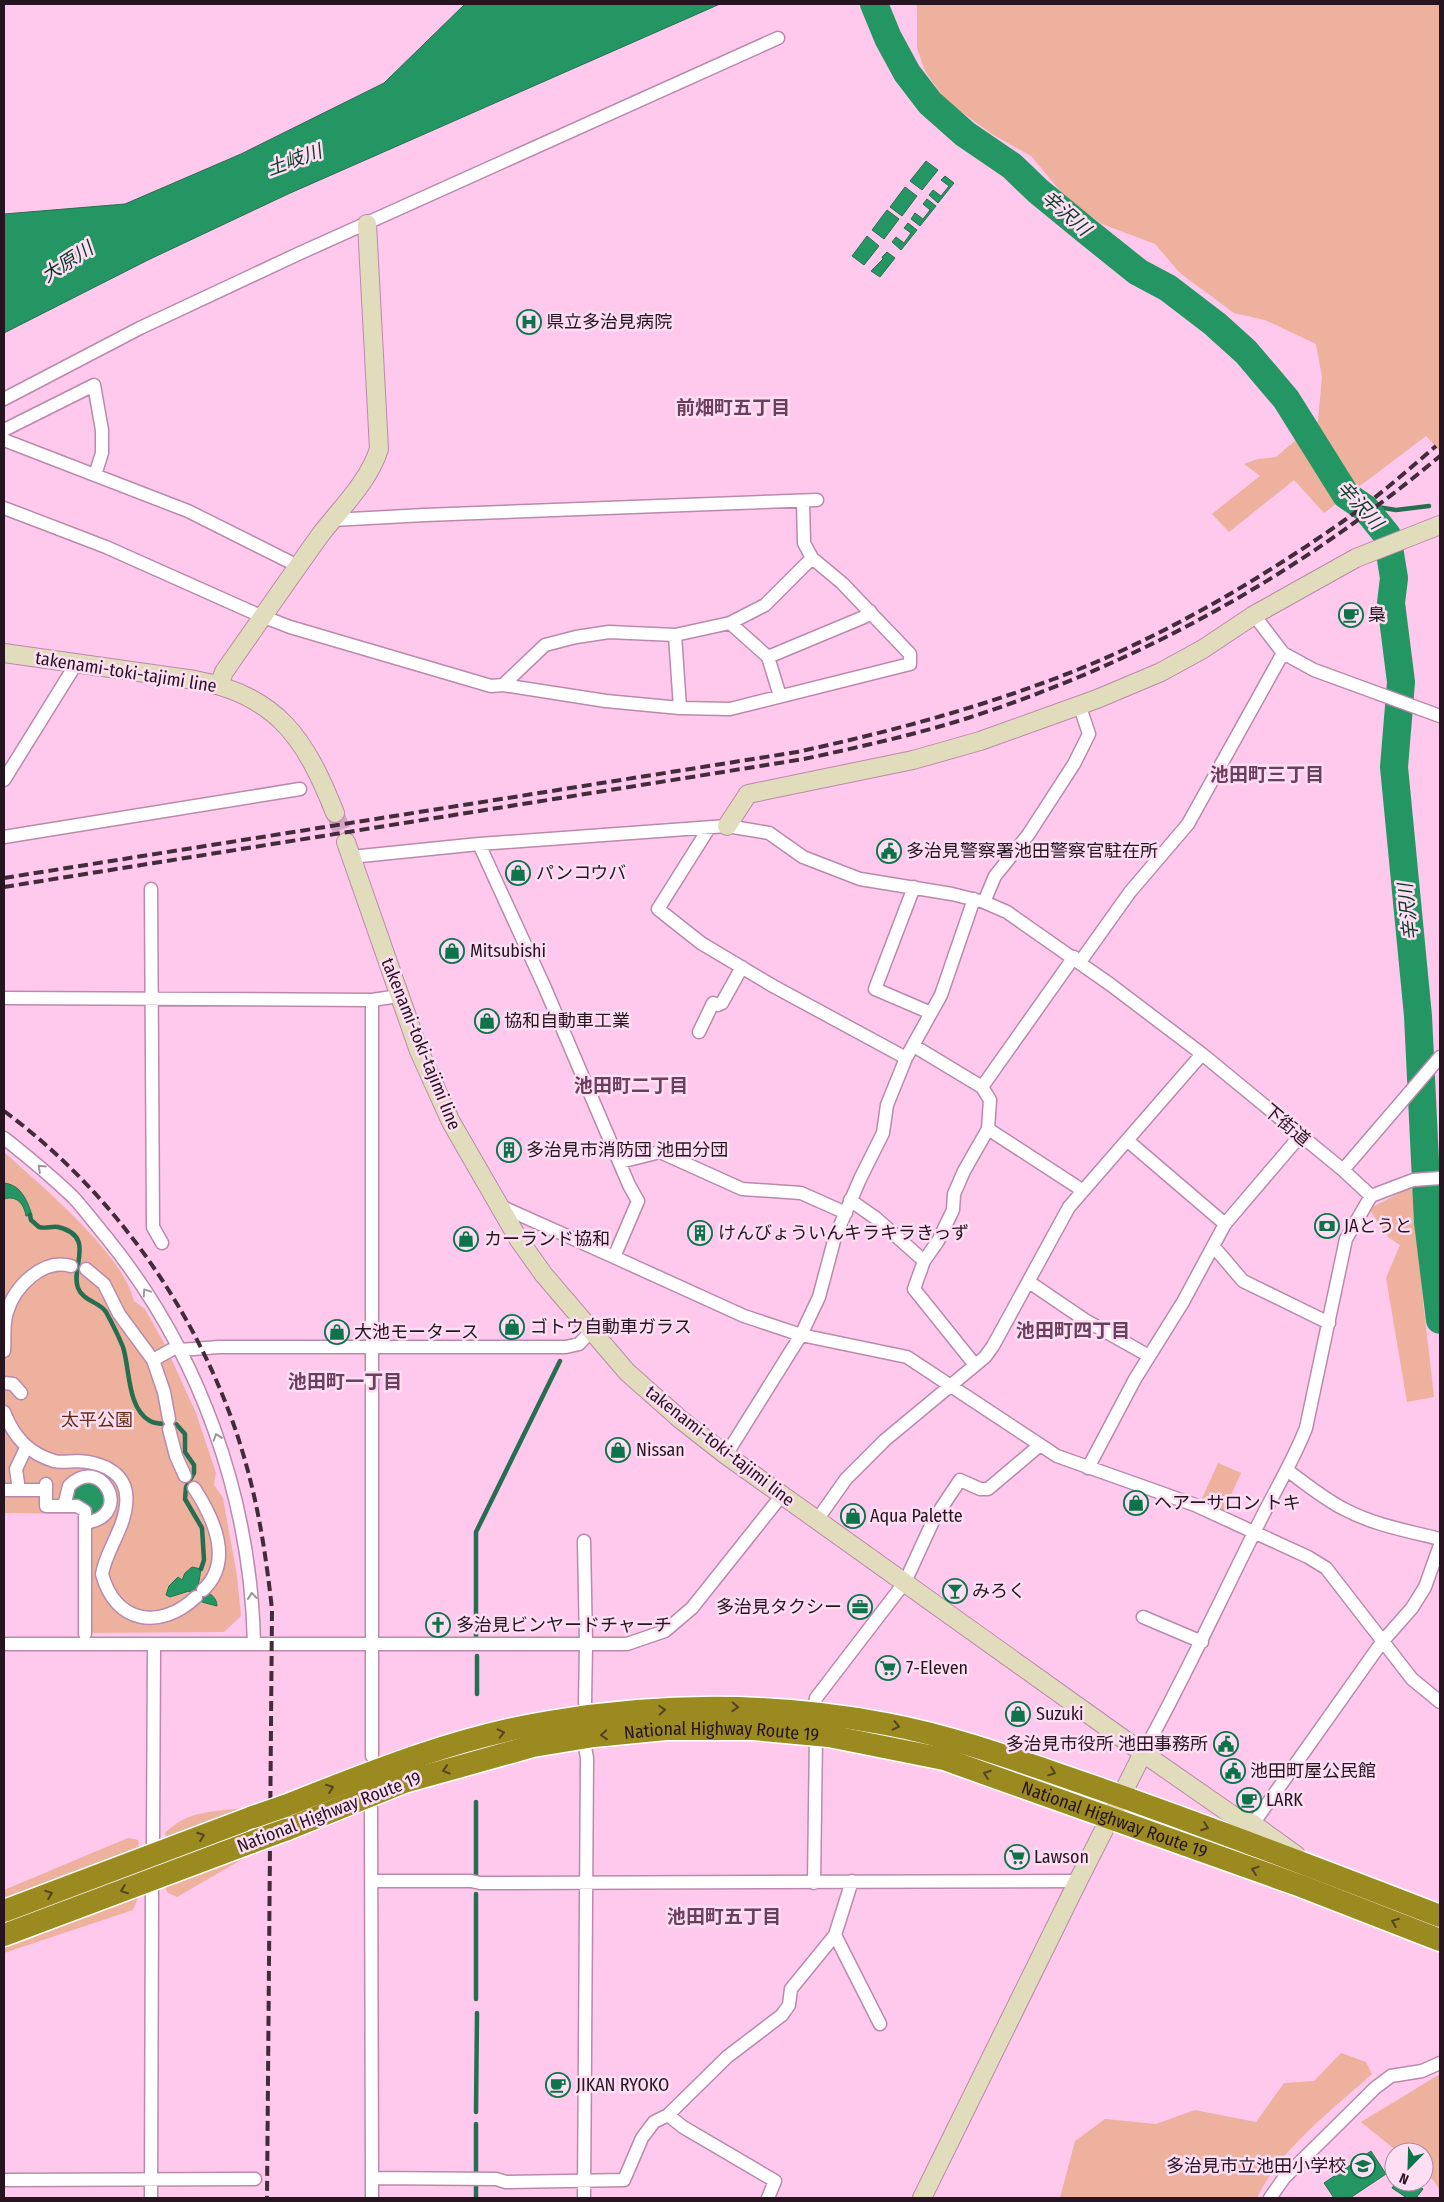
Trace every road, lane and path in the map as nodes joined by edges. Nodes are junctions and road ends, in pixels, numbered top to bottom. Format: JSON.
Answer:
{"nodes":[{"id":1,"x":778,"y":38,"type":"dead end"},
{"id":2,"x":367,"y":224,"type":"junction"},
{"id":3,"x":4,"y":399,"type":"edge"},
{"id":4,"x":4,"y":430,"type":"edge"},
{"id":5,"x":4,"y":440,"type":"edge"},
{"id":6,"x":95,"y":475,"type":"junction"},
{"id":7,"x":817,"y":500,"type":"dead end"},
{"id":8,"x":803,"y":501,"type":"junction"},
{"id":9,"x":4,"y":508,"type":"edge"},
{"id":10,"x":332,"y":520,"type":"junction"},
{"id":11,"x":1440,"y":525,"type":"edge"},
{"id":12,"x":812,"y":558,"type":"junction"},
{"id":13,"x":298,"y":566,"type":"junction"},
{"id":14,"x":870,"y":611,"type":"junction"},
{"id":15,"x":1254,"y":615,"type":"junction"},
{"id":16,"x":263,"y":616,"type":"junction"},
{"id":17,"x":730,"y":622,"type":"junction"},
{"id":18,"x":675,"y":635,"type":"junction"},
{"id":19,"x":1283,"y":652,"type":"junction"},
{"id":20,"x":4,"y":653,"type":"edge"},
{"id":21,"x":768,"y":658,"type":"junction"},
{"id":22,"x":76,"y":664,"type":"junction"},
{"id":23,"x":219,"y":684,"type":"junction"},
{"id":24,"x":503,"y":685,"type":"junction"},
{"id":25,"x":780,"y":696,"type":"junction"},
{"id":26,"x":1079,"y":704,"type":"junction"},
{"id":27,"x":680,"y":708,"type":"junction"},
{"id":28,"x":1440,"y":716,"type":"edge"},
{"id":29,"x":4,"y":780,"type":"edge"},
{"id":30,"x":300,"y":789,"type":"dead end"},
{"id":31,"x":335,"y":813,"type":"tunnel mouth"},
{"id":32,"x":718,"y":827,"type":"junction"},
{"id":33,"x":4,"y":837,"type":"edge"},
{"id":34,"x":479,"y":844,"type":"junction"},
{"id":35,"x":348,"y":850,"type":"joint"},
{"id":36,"x":914,"y":888,"type":"junction"},
{"id":37,"x":151,"y":889,"type":"dead end"},
{"id":38,"x":979,"y":901,"type":"junction"},
{"id":39,"x":1077,"y":960,"type":"junction"},
{"id":40,"x":742,"y":967,"type":"junction"},
{"id":41,"x":399,"y":996,"type":"junction"},
{"id":42,"x":4,"y":998,"type":"edge"},
{"id":43,"x":151,"y":998,"type":"junction"},
{"id":44,"x":372,"y":1000,"type":"junction"},
{"id":45,"x":931,"y":1013,"type":"junction"},
{"id":46,"x":699,"y":1032,"type":"dead end"},
{"id":47,"x":914,"y":1046,"type":"junction"},
{"id":48,"x":1202,"y":1054,"type":"junction"},
{"id":49,"x":1440,"y":1057,"type":"edge"},
{"id":50,"x":906,"y":1058,"type":"junction"},
{"id":51,"x":982,"y":1087,"type":"junction"},
{"id":52,"x":988,"y":1129,"type":"junction"},
{"id":53,"x":1300,"y":1136,"type":"junction"},
{"id":54,"x":4,"y":1138,"type":"edge"},
{"id":55,"x":1128,"y":1140,"type":"junction"},
{"id":56,"x":620,"y":1162,"type":"junction"},
{"id":57,"x":1343,"y":1170,"type":"junction"},
{"id":58,"x":1440,"y":1178,"type":"edge"},
{"id":59,"x":1082,"y":1190,"type":"junction"},
{"id":60,"x":1371,"y":1196,"type":"junction"},
{"id":61,"x":498,"y":1205,"type":"junction"},
{"id":62,"x":848,"y":1206,"type":"junction"},
{"id":63,"x":1225,"y":1224,"type":"junction"},
{"id":64,"x":162,"y":1244,"type":"dead end"},
{"id":65,"x":1214,"y":1247,"type":"junction"},
{"id":66,"x":614,"y":1257,"type":"junction"},
{"id":67,"x":924,"y":1261,"type":"junction"},
{"id":68,"x":71,"y":1266,"type":"dead end"},
{"id":69,"x":86,"y":1269,"type":"dead end"},
{"id":70,"x":1028,"y":1282,"type":"junction"},
{"id":71,"x":1329,"y":1323,"type":"junction"},
{"id":72,"x":591,"y":1331,"type":"junction"},
{"id":73,"x":801,"y":1335,"type":"junction"},
{"id":74,"x":372,"y":1348,"type":"junction"},
{"id":75,"x":176,"y":1350,"type":"junction"},
{"id":76,"x":4,"y":1351,"type":"edge"},
{"id":77,"x":1149,"y":1356,"type":"junction"},
{"id":78,"x":153,"y":1360,"type":"junction"},
{"id":79,"x":975,"y":1365,"type":"junction"},
{"id":80,"x":4,"y":1383,"type":"edge"},
{"id":81,"x":950,"y":1386,"type":"junction"},
{"id":82,"x":21,"y":1393,"type":"dead end"},
{"id":83,"x":4,"y":1412,"type":"edge"},
{"id":84,"x":1040,"y":1445,"type":"junction"},
{"id":85,"x":26,"y":1448,"type":"junction"},
{"id":86,"x":726,"y":1455,"type":"junction"},
{"id":87,"x":1088,"y":1468,"type":"junction"},
{"id":88,"x":1287,"y":1470,"type":"junction"},
{"id":89,"x":185,"y":1476,"type":"dead end"},
{"id":90,"x":194,"y":1488,"type":"dead end"},
{"id":91,"x":4,"y":1490,"type":"edge"},
{"id":92,"x":19,"y":1490,"type":"junction"},
{"id":93,"x":782,"y":1495,"type":"junction"},
{"id":94,"x":66,"y":1502,"type":"dead end"},
{"id":95,"x":817,"y":1520,"type":"junction"},
{"id":96,"x":90,"y":1522,"type":"dead end"},
{"id":97,"x":1253,"y":1534,"type":"junction"},
{"id":98,"x":1440,"y":1539,"type":"edge"},
{"id":99,"x":584,"y":1541,"type":"dead end"},
{"id":100,"x":1440,"y":1545,"type":"edge"},
{"id":101,"x":85,"y":1574,"type":"junction"},
{"id":102,"x":102,"y":1574,"type":"junction"},
{"id":103,"x":905,"y":1582,"type":"junction"},
{"id":104,"x":1143,"y":1617,"type":"dead end"},
{"id":105,"x":85,"y":1634,"type":"dead end"},
{"id":106,"x":1202,"y":1642,"type":"junction"},
{"id":107,"x":1382,"y":1642,"type":"junction"},
{"id":108,"x":4,"y":1644,"type":"edge"},
{"id":109,"x":154,"y":1644,"type":"junction"},
{"id":110,"x":254,"y":1644,"type":"junction"},
{"id":111,"x":586,"y":1644,"type":"junction"},
{"id":112,"x":372,"y":1645,"type":"junction"},
{"id":113,"x":1440,"y":1702,"type":"edge"},
{"id":114,"x":585,"y":1704,"type":"dead end"},
{"id":115,"x":815,"y":1724,"type":"junction"},
{"id":116,"x":585,"y":1747,"type":"dead end"},
{"id":117,"x":1143,"y":1753,"type":"junction"},
{"id":118,"x":372,"y":1756,"type":"dead end"},
{"id":119,"x":1121,"y":1796,"type":"junction"},
{"id":120,"x":371,"y":1808,"type":"dead end"},
{"id":121,"x":1109,"y":1819,"type":"junction"},
{"id":122,"x":1253,"y":1824,"type":"junction"},
{"id":123,"x":153,"y":1844,"type":"dead end"},
{"id":124,"x":1311,"y":1866,"type":"junction"},
{"id":125,"x":372,"y":1881,"type":"junction"},
{"id":126,"x":852,"y":1881,"type":"junction"},
{"id":127,"x":1078,"y":1881,"type":"junction"},
{"id":128,"x":814,"y":1882,"type":"junction"},
{"id":129,"x":584,"y":1883,"type":"junction"},
{"id":130,"x":152,"y":1890,"type":"dead end"},
{"id":131,"x":4,"y":1911,"type":"edge"},
{"id":132,"x":1440,"y":1916,"type":"edge"},
{"id":133,"x":4,"y":1935,"type":"edge"},
{"id":134,"x":835,"y":1935,"type":"junction"},
{"id":135,"x":1440,"y":1940,"type":"edge"},
{"id":136,"x":880,"y":2024,"type":"dead end"},
{"id":137,"x":1440,"y":2063,"type":"edge"},
{"id":138,"x":668,"y":2115,"type":"junction"},
{"id":139,"x":372,"y":2178,"type":"junction"},
{"id":140,"x":151,"y":2179,"type":"junction"},
{"id":141,"x":255,"y":2179,"type":"dead end"},
{"id":142,"x":4,"y":2180,"type":"edge"},
{"id":143,"x":584,"y":2180,"type":"junction"},
{"id":144,"x":151,"y":2198,"type":"edge"},
{"id":145,"x":372,"y":2198,"type":"edge"},
{"id":146,"x":584,"y":2198,"type":"edge"},
{"id":147,"x":768,"y":2198,"type":"edge"},
{"id":148,"x":922,"y":2198,"type":"edge"},
{"id":149,"x":1270,"y":2198,"type":"edge"}],
"edges":[{"from":1,"to":2,"type":"street"},
{"from":2,"to":3,"type":"street"},
{"from":2,"to":10,"type":"main road"},
{"from":4,"to":6,"type":"street"},
{"from":5,"to":6,"type":"street"},
{"from":6,"to":13,"type":"street"},
{"from":7,"to":8,"type":"street"},
{"from":8,"to":10,"type":"street"},
{"from":8,"to":12,"type":"street"},
{"from":9,"to":16,"type":"street"},
{"from":10,"to":13,"type":"main road"},
{"from":11,"to":15,"type":"main road"},
{"from":12,"to":14,"type":"street"},
{"from":12,"to":17,"type":"street"},
{"from":13,"to":16,"type":"main road"},
{"from":14,"to":21,"type":"street"},
{"from":14,"to":25,"type":"street"},
{"from":15,"to":19,"type":"street"},
{"from":15,"to":26,"type":"main road"},
{"from":16,"to":23,"type":"main road"},
{"from":16,"to":24,"type":"street"},
{"from":17,"to":18,"type":"street"},
{"from":17,"to":21,"type":"street"},
{"from":18,"to":24,"type":"street"},
{"from":18,"to":27,"type":"street"},
{"from":19,"to":28,"type":"street"},
{"from":19,"to":39,"type":"street"},
{"from":20,"to":22,"type":"main road","name":"takenami-toki-tajimi line"},
{"from":21,"to":25,"type":"street"},
{"from":22,"to":23,"type":"main road","name":"takenami-toki-tajimi line"},
{"from":22,"to":29,"type":"street"},
{"from":23,"to":31,"type":"main road","name":"takenami-toki-tajimi line"},
{"from":24,"to":27,"type":"street"},
{"from":25,"to":27,"type":"street"},
{"from":26,"to":32,"type":"main road"},
{"from":26,"to":38,"type":"street"},
{"from":30,"to":33,"type":"street"},
{"from":32,"to":34,"type":"street","name":"下街道"},
{"from":32,"to":36,"type":"street","name":"下街道"},
{"from":32,"to":40,"type":"street"},
{"from":34,"to":35,"type":"street","name":"下街道"},
{"from":34,"to":56,"type":"street"},
{"from":35,"to":41,"type":"main road","name":"takenami-toki-tajimi line"},
{"from":36,"to":38,"type":"street","name":"下街道"},
{"from":36,"to":45,"type":"street"},
{"from":37,"to":43,"type":"street"},
{"from":38,"to":39,"type":"street","name":"下街道"},
{"from":38,"to":45,"type":"street"},
{"from":39,"to":48,"type":"street","name":"下街道"},
{"from":39,"to":51,"type":"street"},
{"from":40,"to":46,"type":"street"},
{"from":40,"to":50,"type":"street"},
{"from":41,"to":44,"type":"street"},
{"from":41,"to":61,"type":"main road","name":"takenami-toki-tajimi line"},
{"from":42,"to":43,"type":"street"},
{"from":43,"to":44,"type":"street"},
{"from":43,"to":64,"type":"street"},
{"from":44,"to":74,"type":"street"},
{"from":45,"to":47,"type":"street"},
{"from":47,"to":50,"type":"street"},
{"from":47,"to":51,"type":"street"},
{"from":48,"to":53,"type":"street","name":"下街道"},
{"from":48,"to":55,"type":"street"},
{"from":49,"to":57,"type":"street"},
{"from":50,"to":62,"type":"street"},
{"from":51,"to":52,"type":"street"},
{"from":52,"to":59,"type":"street"},
{"from":52,"to":67,"type":"street"},
{"from":53,"to":57,"type":"street","name":"下街道"},
{"from":53,"to":63,"type":"street"},
{"from":75,"to":54,"type":"street","one_way":true},
{"from":55,"to":59,"type":"street"},
{"from":55,"to":63,"type":"street"},
{"from":56,"to":62,"type":"street"},
{"from":56,"to":66,"type":"street"},
{"from":57,"to":60,"type":"street","name":"下街道"},
{"from":58,"to":60,"type":"street"},
{"from":59,"to":70,"type":"street"},
{"from":60,"to":71,"type":"street"},
{"from":61,"to":66,"type":"street"},
{"from":61,"to":72,"type":"main road","name":"takenami-toki-tajimi line"},
{"from":62,"to":67,"type":"street"},
{"from":62,"to":73,"type":"street"},
{"from":63,"to":65,"type":"street"},
{"from":65,"to":71,"type":"street"},
{"from":65,"to":77,"type":"street"},
{"from":66,"to":73,"type":"street"},
{"from":67,"to":79,"type":"street"},
{"from":68,"to":76,"type":"street"},
{"from":69,"to":78,"type":"street"},
{"from":70,"to":77,"type":"street"},
{"from":70,"to":79,"type":"street"},
{"from":71,"to":88,"type":"street"},
{"from":72,"to":74,"type":"street"},
{"from":72,"to":86,"type":"main road","name":"takenami-toki-tajimi line"},
{"from":73,"to":81,"type":"street"},
{"from":73,"to":86,"type":"street"},
{"from":74,"to":75,"type":"street"},
{"from":74,"to":112,"type":"street"},
{"from":75,"to":78,"type":"street"},
{"from":110,"to":75,"type":"street","one_way":true},
{"from":77,"to":87,"type":"street"},
{"from":78,"to":89,"type":"street"},
{"from":79,"to":81,"type":"street"},
{"from":80,"to":82,"type":"street"},
{"from":81,"to":84,"type":"street"},
{"from":81,"to":95,"type":"street"},
{"from":83,"to":85,"type":"street"},
{"from":84,"to":87,"type":"street"},
{"from":84,"to":103,"type":"street"},
{"from":85,"to":92,"type":"street"},
{"from":85,"to":102,"type":"street"},
{"from":86,"to":93,"type":"main road","name":"takenami-toki-tajimi line"},
{"from":87,"to":97,"type":"street"},
{"from":88,"to":97,"type":"street"},
{"from":88,"to":98,"type":"street"},
{"from":90,"to":102,"type":"street"},
{"from":91,"to":92,"type":"street"},
{"from":92,"to":101,"type":"street"},
{"from":93,"to":95,"type":"main road","name":"takenami-toki-tajimi line"},
{"from":93,"to":111,"type":"street"},
{"from":94,"to":96,"type":"street"},
{"from":95,"to":103,"type":"main road","name":"takenami-toki-tajimi line"},
{"from":97,"to":106,"type":"street"},
{"from":97,"to":107,"type":"street"},
{"from":99,"to":111,"type":"street"},
{"from":100,"to":107,"type":"street"},
{"from":101,"to":102,"type":"street"},
{"from":101,"to":105,"type":"street"},
{"from":103,"to":115,"type":"street"},
{"from":103,"to":117,"type":"main road","name":"takenami-toki-tajimi line"},
{"from":104,"to":106,"type":"street"},
{"from":106,"to":117,"type":"street"},
{"from":107,"to":113,"type":"street"},
{"from":107,"to":122,"type":"street"},
{"from":108,"to":109,"type":"street"},
{"from":109,"to":110,"type":"street"},
{"from":109,"to":123,"type":"street"},
{"from":110,"to":112,"type":"street"},
{"from":111,"to":112,"type":"street"},
{"from":111,"to":114,"type":"street"},
{"from":112,"to":118,"type":"street"},
{"from":115,"to":119,"type":"highway","name":"National Highway Route 19","one_way":true},
{"from":121,"to":115,"type":"highway","name":"National Highway Route 19","one_way":true},
{"from":115,"to":128,"type":"street"},
{"from":131,"to":115,"type":"highway","name":"National Highway Route 19","one_way":true,"bridge":true},
{"from":115,"to":133,"type":"highway","name":"National Highway Route 19","one_way":true,"bridge":true},
{"from":116,"to":129,"type":"street"},
{"from":117,"to":119,"type":"main road"},
{"from":117,"to":122,"type":"main road","name":"takenami-toki-tajimi line"},
{"from":119,"to":121,"type":"main road"},
{"from":119,"to":124,"type":"highway","name":"National Highway Route 19","one_way":true},
{"from":120,"to":125,"type":"street"},
{"from":121,"to":127,"type":"main road"},
{"from":135,"to":121,"type":"highway","name":"National Highway Route 19","one_way":true},
{"from":122,"to":124,"type":"main road","name":"takenami-toki-tajimi line"},
{"from":124,"to":132,"type":"highway","name":"National Highway Route 19"},
{"from":125,"to":129,"type":"street"},
{"from":125,"to":139,"type":"street"},
{"from":126,"to":127,"type":"street"},
{"from":126,"to":128,"type":"street"},
{"from":126,"to":134,"type":"street"},
{"from":127,"to":148,"type":"main road"},
{"from":128,"to":129,"type":"street"},
{"from":129,"to":143,"type":"street"},
{"from":130,"to":140,"type":"street"},
{"from":134,"to":136,"type":"street"},
{"from":134,"to":138,"type":"street"},
{"from":137,"to":149,"type":"street"},
{"from":138,"to":143,"type":"street"},
{"from":138,"to":147,"type":"street"},
{"from":139,"to":143,"type":"street"},
{"from":139,"to":145,"type":"street"},
{"from":140,"to":141,"type":"street"},
{"from":140,"to":142,"type":"street"},
{"from":140,"to":144,"type":"street"},
{"from":143,"to":146,"type":"street"}]}
